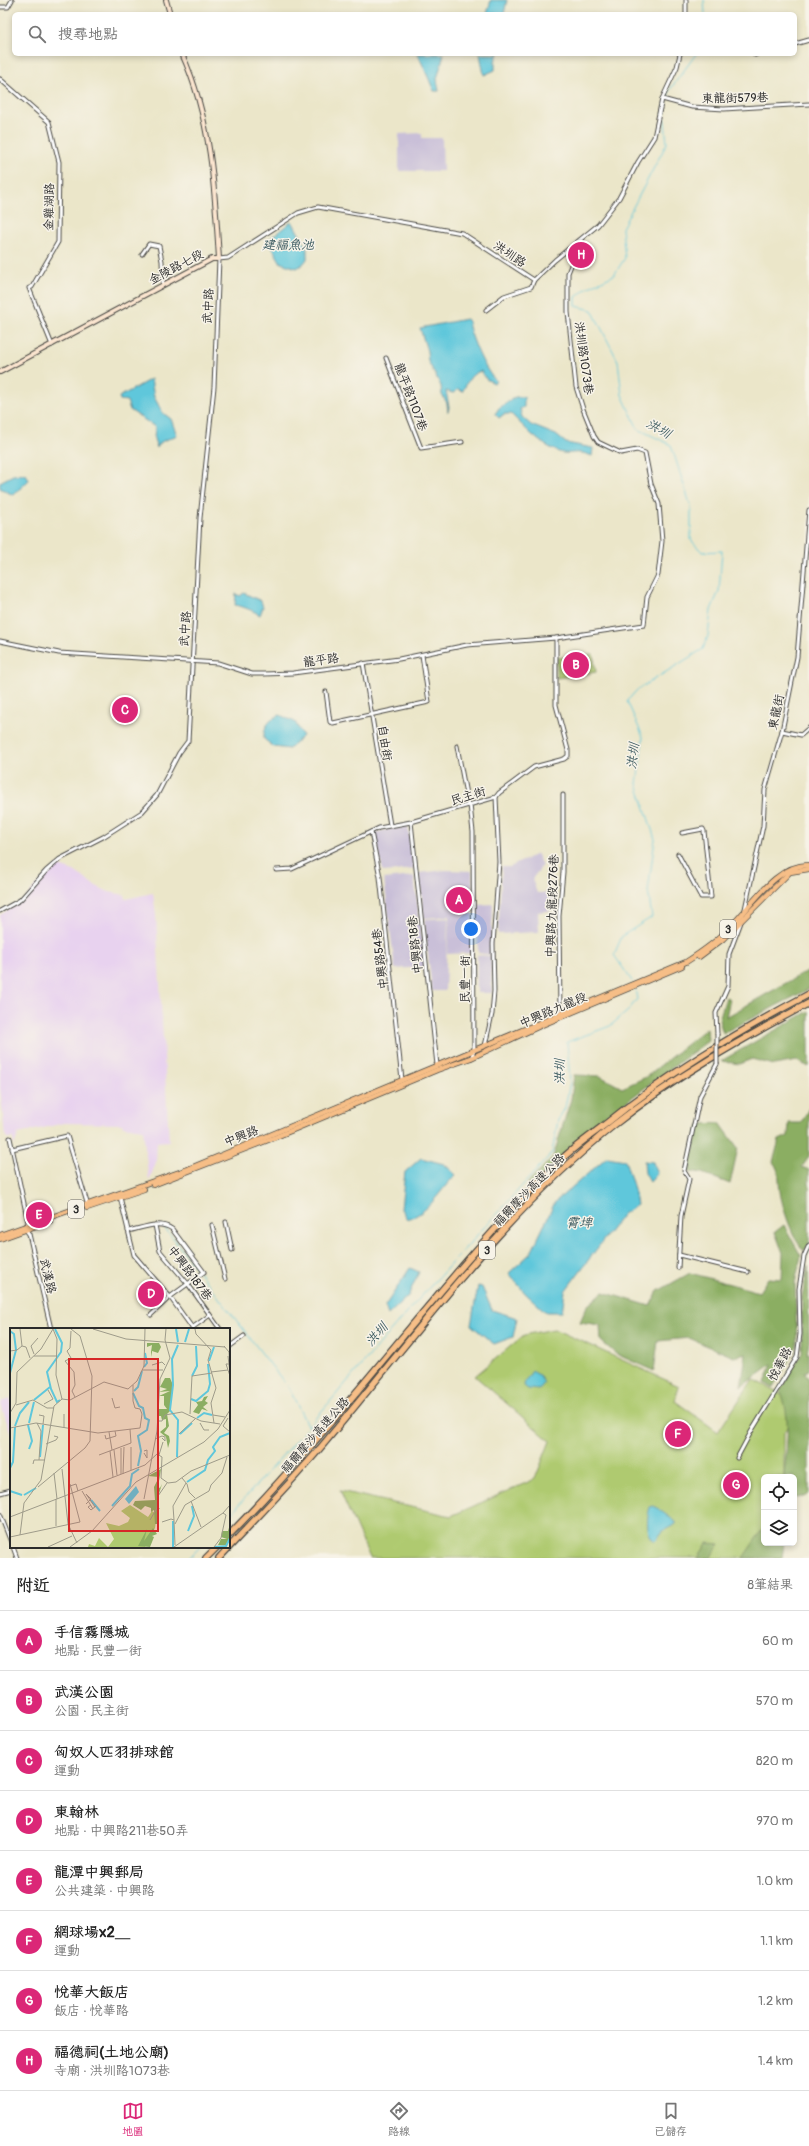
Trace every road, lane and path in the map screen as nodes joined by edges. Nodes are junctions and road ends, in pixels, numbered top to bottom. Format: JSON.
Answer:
{"nodes":[{"id":1,"x":12,"y":0,"type":"edge"},
{"id":2,"x":166,"y":0,"type":"edge"},
{"id":3,"x":686,"y":0,"type":"edge"},
{"id":4,"x":0,"y":7,"type":"edge"},
{"id":5,"x":169,"y":12,"type":"edge"},
{"id":6,"x":686,"y":12,"type":"edge"},
{"id":7,"x":809,"y":40,"type":"edge"},
{"id":8,"x":797,"y":43,"type":"edge"},
{"id":9,"x":183,"y":56,"type":"edge"},
{"id":10,"x":679,"y":56,"type":"edge"},
{"id":11,"x":0,"y":79,"type":"edge"},
{"id":12,"x":662,"y":99,"type":"junction"},
{"id":13,"x":809,"y":104,"type":"edge"},
{"id":14,"x":582,"y":239,"type":"junction"},
{"id":15,"x":142,"y":254,"type":"dead end"},
{"id":16,"x":219,"y":259,"type":"junction"},
{"id":17,"x":534,"y":280,"type":"junction"},
{"id":18,"x":163,"y":285,"type":"junction"},
{"id":19,"x":486,"y":310,"type":"dead end"},
{"id":20,"x":52,"y":346,"type":"junction"},
{"id":21,"x":386,"y":358,"type":"dead end"},
{"id":22,"x":0,"y":372,"type":"edge"},
{"id":23,"x":462,"y":442,"type":"dead end"},
{"id":24,"x":809,"y":510,"type":"edge"},
{"id":25,"x":804,"y":567,"type":"junction"},
{"id":26,"x":809,"y":568,"type":"edge"},
{"id":27,"x":644,"y":625,"type":"joint"},
{"id":28,"x":556,"y":638,"type":"junction"},
{"id":29,"x":0,"y":641,"type":"edge"},
{"id":30,"x":422,"y":655,"type":"junction"},
{"id":31,"x":191,"y":662,"type":"junction"},
{"id":32,"x":363,"y":663,"type":"junction"},
{"id":33,"x":326,"y":692,"type":"dead end"},
{"id":34,"x":372,"y":716,"type":"junction"},
{"id":35,"x":809,"y":728,"type":"edge"},
{"id":36,"x":782,"y":731,"type":"junction"},
{"id":37,"x":457,"y":746,"type":"dead end"},
{"id":38,"x":563,"y":796,"type":"dead end"},
{"id":39,"x":496,"y":797,"type":"junction"},
{"id":40,"x":469,"y":805,"type":"junction"},
{"id":41,"x":411,"y":822,"type":"junction"},
{"id":42,"x":390,"y":825,"type":"junction"},
{"id":43,"x":371,"y":832,"type":"junction"},
{"id":44,"x":682,"y":833,"type":"dead end"},
{"id":45,"x":678,"y":854,"type":"dead end"},
{"id":46,"x":809,"y":865,"type":"edge"},
{"id":47,"x":809,"y":869,"type":"edge"},
{"id":48,"x":276,"y":870,"type":"dead end"},
{"id":49,"x":0,"y":911,"type":"edge"},
{"id":50,"x":743,"y":916,"type":"junction"},
{"id":51,"x":638,"y":983,"type":"junction"},
{"id":52,"x":809,"y":994,"type":"edge"},
{"id":53,"x":809,"y":1004,"type":"edge"},
{"id":54,"x":560,"y":1015,"type":"junction"},
{"id":55,"x":485,"y":1046,"type":"junction"},
{"id":56,"x":474,"y":1051,"type":"junction"},
{"id":57,"x":485,"y":1052,"type":"junction"},
{"id":58,"x":471,"y":1058,"type":"junction"},
{"id":59,"x":437,"y":1065,"type":"junction"},
{"id":60,"x":402,"y":1082,"type":"junction"},
{"id":61,"x":10,"y":1138,"type":"dead end"},
{"id":62,"x":12,"y":1149,"type":"junction"},
{"id":63,"x":120,"y":1197,"type":"junction"},
{"id":64,"x":88,"y":1206,"type":"junction"},
{"id":65,"x":226,"y":1222,"type":"dead end"},
{"id":66,"x":155,"y":1225,"type":"junction"},
{"id":67,"x":212,"y":1225,"type":"dead end"},
{"id":68,"x":26,"y":1228,"type":"junction"},
{"id":69,"x":128,"y":1231,"type":"junction"},
{"id":70,"x":0,"y":1235,"type":"edge"},
{"id":71,"x":0,"y":1239,"type":"edge"},
{"id":72,"x":809,"y":1245,"type":"edge"},
{"id":73,"x":232,"y":1250,"type":"dead end"},
{"id":74,"x":679,"y":1255,"type":"junction"},
{"id":75,"x":678,"y":1268,"type":"dead end"},
{"id":76,"x":748,"y":1272,"type":"dead end"},
{"id":77,"x":225,"y":1279,"type":"dead end"},
{"id":78,"x":155,"y":1281,"type":"junction"},
{"id":79,"x":188,"y":1284,"type":"junction"},
{"id":80,"x":144,"y":1291,"type":"dead end"},
{"id":81,"x":170,"y":1297,"type":"junction"},
{"id":82,"x":151,"y":1315,"type":"dead end"},
{"id":83,"x":210,"y":1315,"type":"junction"},
{"id":84,"x":51,"y":1328,"type":"edge"},
{"id":85,"x":191,"y":1328,"type":"edge"},
{"id":86,"x":193,"y":1328,"type":"edge"},
{"id":87,"x":219,"y":1328,"type":"edge"},
{"id":88,"x":244,"y":1336,"type":"dead end"},
{"id":89,"x":230,"y":1341,"type":"edge"},
{"id":90,"x":233,"y":1345,"type":"junction"},
{"id":91,"x":230,"y":1346,"type":"edge"},
{"id":92,"x":738,"y":1458,"type":"dead end"},
{"id":93,"x":10,"y":1490,"type":"edge"},
{"id":94,"x":0,"y":1493,"type":"edge"},
{"id":95,"x":0,"y":1514,"type":"edge"},
{"id":96,"x":230,"y":1534,"type":"edge"},
{"id":97,"x":10,"y":1539,"type":"edge"},
{"id":98,"x":230,"y":1546,"type":"edge"},
{"id":99,"x":13,"y":1548,"type":"edge"},
{"id":100,"x":216,"y":1548,"type":"edge"},
{"id":101,"x":228,"y":1548,"type":"edge"},
{"id":102,"x":17,"y":1558,"type":"edge"},
{"id":103,"x":206,"y":1558,"type":"edge"},
{"id":104,"x":219,"y":1558,"type":"edge"}],
"edges":[{"from":1,"to":4,"type":"street"},
{"from":2,"to":5,"type":"street"},
{"from":3,"to":6,"type":"street"},
{"from":7,"to":8,"type":"street"},
{"from":9,"to":16,"type":"street","name":"金陵路七段"},
{"from":10,"to":12,"type":"street","name":"洪圳路"},
{"from":11,"to":20,"type":"street","name":"金雞湖路"},
{"from":12,"to":13,"type":"street","name":"東龍街579巷"},
{"from":12,"to":14,"type":"street","name":"洪圳路"},
{"from":14,"to":17,"type":"street","name":"洪圳路"},
{"from":14,"to":27,"type":"street","name":"洪圳路1073巷"},
{"from":15,"to":18,"type":"street"},
{"from":16,"to":17,"type":"street","name":"洪圳路"},
{"from":16,"to":18,"type":"street","name":"金陵路七段"},
{"from":16,"to":31,"type":"street","name":"武中路"},
{"from":17,"to":19,"type":"street"},
{"from":18,"to":20,"type":"street","name":"金陵路七段"},
{"from":20,"to":22,"type":"street","name":"金陵路七段"},
{"from":21,"to":23,"type":"street","name":"龍平路1107巷"},
{"from":24,"to":25,"type":"street","name":"東龍街"},
{"from":25,"to":26,"type":"street"},
{"from":25,"to":36,"type":"street","name":"東龍街"},
{"from":27,"to":28,"type":"street","name":"龍平路"},
{"from":28,"to":30,"type":"street","name":"龍平路"},
{"from":28,"to":39,"type":"street","name":"民主街"},
{"from":29,"to":31,"type":"street","name":"龍平路"},
{"from":30,"to":32,"type":"street","name":"龍平路"},
{"from":30,"to":34,"type":"street"},
{"from":31,"to":32,"type":"street","name":"龍平路"},
{"from":31,"to":49,"type":"street","name":"武中路"},
{"from":32,"to":34,"type":"street","name":"自由街"},
{"from":33,"to":34,"type":"street"},
{"from":34,"to":42,"type":"street","name":"自由街"},
{"from":35,"to":36,"type":"street"},
{"from":36,"to":50,"type":"street","name":"東龍街"},
{"from":37,"to":40,"type":"street","name":"民豐一街"},
{"from":38,"to":54,"type":"street","name":"中興路九龍段276巷"},
{"from":39,"to":40,"type":"street","name":"民主街"},
{"from":39,"to":55,"type":"street"},
{"from":40,"to":41,"type":"street","name":"民主街"},
{"from":40,"to":56,"type":"street","name":"民豐一街"},
{"from":41,"to":42,"type":"street","name":"民主街"},
{"from":41,"to":59,"type":"street","name":"中興路18巷"},
{"from":42,"to":43,"type":"street","name":"民主街"},
{"from":43,"to":48,"type":"street","name":"民主街"},
{"from":43,"to":60,"type":"street","name":"中興路54巷"},
{"from":44,"to":45,"type":"street"},
{"from":46,"to":50,"type":"main road","number":"3"},
{"from":47,"to":50,"type":"main road","number":"3"},
{"from":50,"to":51,"type":"main road","number":"3"},
{"from":50,"to":51,"type":"main road","number":"3"},
{"from":50,"to":74,"type":"street","name":"東龍街","bridge":true},
{"from":51,"to":54,"type":"main road","name":"中興路九龍段","number":"3"},
{"from":52,"to":96,"type":"highway","name":"福爾摩沙高速公路","number":"3"},
{"from":53,"to":98,"type":"highway","name":"福爾摩沙高速公路","number":"3"},
{"from":54,"to":55,"type":"main road","name":"中興路九龍段","number":"3"},
{"from":54,"to":57,"type":"main road","name":"中興路九龍段","number":"3"},
{"from":55,"to":56,"type":"main road","name":"中興路","number":"3"},
{"from":55,"to":57,"type":"street"},
{"from":56,"to":58,"type":"street","name":"民豐一街"},
{"from":56,"to":59,"type":"main road","name":"中興路","number":"3"},
{"from":57,"to":58,"type":"main road","name":"中興路","number":"3"},
{"from":58,"to":60,"type":"main road","name":"中興路","number":"3"},
{"from":59,"to":60,"type":"main road","name":"中興路","number":"3"},
{"from":60,"to":63,"type":"main road","name":"中興路","number":"3"},
{"from":60,"to":64,"type":"main road","name":"中興路","number":"3"},
{"from":61,"to":62,"type":"street","name":"武漢路"},
{"from":62,"to":64,"type":"street"},
{"from":62,"to":68,"type":"street","name":"武漢路"},
{"from":63,"to":64,"type":"main road","name":"中興路","number":"3"},
{"from":63,"to":69,"type":"street"},
{"from":64,"to":68,"type":"main road","name":"中興路","number":"3"},
{"from":65,"to":73,"type":"street"},
{"from":66,"to":69,"type":"street"},
{"from":66,"to":79,"type":"street","name":"中興路187巷"},
{"from":66,"to":79,"type":"street"},
{"from":67,"to":77,"type":"street"},
{"from":68,"to":70,"type":"main road","name":"中興路","number":"3"},
{"from":68,"to":71,"type":"main road","name":"中興路","number":"3"},
{"from":68,"to":84,"type":"street","name":"武漢路"},
{"from":69,"to":78,"type":"street"},
{"from":72,"to":92,"type":"street","name":"悅華路"},
{"from":74,"to":75,"type":"street"},
{"from":74,"to":76,"type":"street"},
{"from":78,"to":80,"type":"street"},
{"from":78,"to":81,"type":"street"},
{"from":79,"to":81,"type":"street"},
{"from":79,"to":83,"type":"street","name":"中興路187巷"},
{"from":81,"to":82,"type":"street"},
{"from":81,"to":85,"type":"street"},
{"from":83,"to":86,"type":"street"},
{"from":83,"to":87,"type":"street","name":"中興路187巷"},
{"from":88,"to":90,"type":"street"},
{"from":89,"to":90,"type":"street"},
{"from":90,"to":91,"type":"street"},
{"from":93,"to":94,"type":"street"},
{"from":95,"to":97,"type":"street"},
{"from":99,"to":102,"type":"street"},
{"from":100,"to":103,"type":"highway"},
{"from":101,"to":104,"type":"highway","name":"福爾摩沙高速公路","number":"3"}]}
